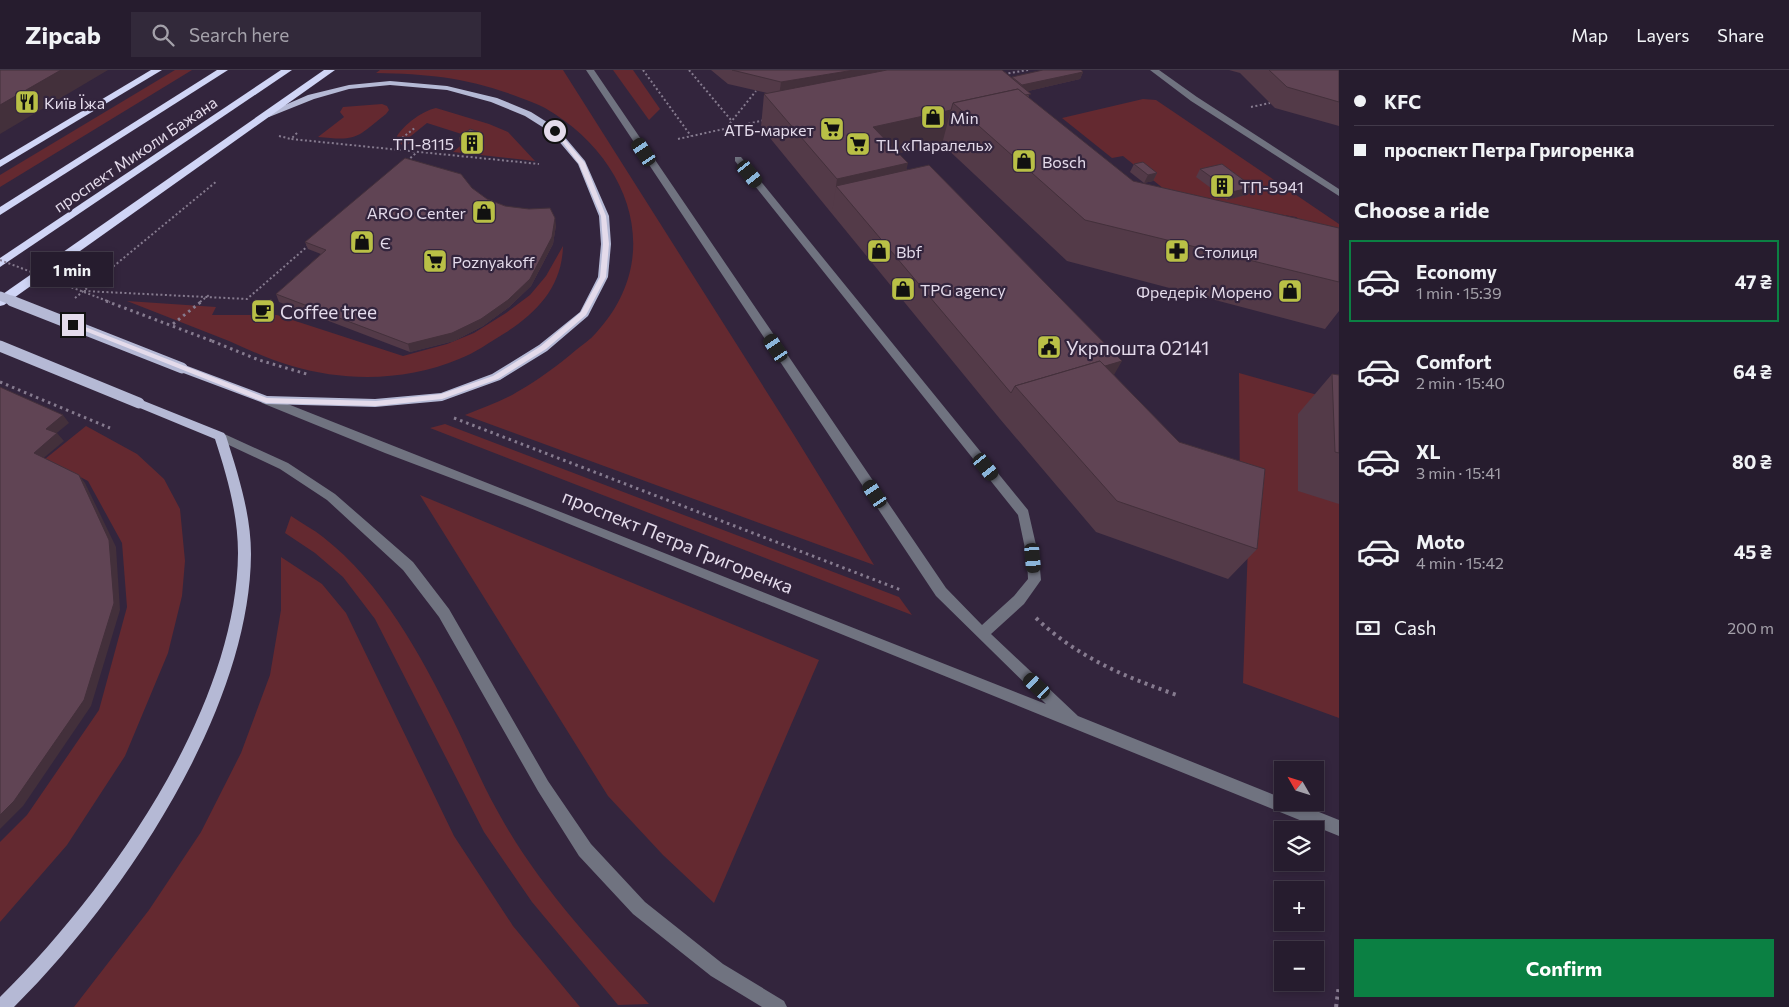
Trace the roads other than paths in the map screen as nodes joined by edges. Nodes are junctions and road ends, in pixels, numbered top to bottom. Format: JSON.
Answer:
{"nodes":[{"id":1,"x":157,"y":70,"type":"edge"},
{"id":2,"x":224,"y":70,"type":"edge"},
{"id":3,"x":287,"y":70,"type":"edge"},
{"id":4,"x":330,"y":70,"type":"edge"},
{"id":5,"x":590,"y":70,"type":"edge"},
{"id":6,"x":1154,"y":70,"type":"edge"},
{"id":7,"x":266,"y":115,"type":"junction"},
{"id":8,"x":738,"y":159,"type":"dead end"},
{"id":9,"x":0,"y":164,"type":"edge"},
{"id":10,"x":1339,"y":193,"type":"edge"},
{"id":11,"x":0,"y":212,"type":"edge"},
{"id":12,"x":0,"y":261,"type":"edge"},
{"id":13,"x":0,"y":296,"type":"edge"},
{"id":14,"x":0,"y":302,"type":"edge"},
{"id":15,"x":0,"y":346,"type":"edge"},
{"id":16,"x":266,"y":400,"type":"junction"},
{"id":17,"x":220,"y":436,"type":"junction"},
{"id":18,"x":982,"y":634,"type":"junction"},
{"id":19,"x":1078,"y":724,"type":"junction"},
{"id":20,"x":1339,"y":828,"type":"edge"},
{"id":21,"x":2,"y":1007,"type":"edge"},
{"id":22,"x":778,"y":1007,"type":"edge"}],
"edges":[{"from":1,"to":9,"type":"highway"},
{"from":2,"to":11,"type":"highway","name":"проспект Миколи Бажана"},
{"from":3,"to":12,"type":"highway","name":"проспект Миколи Бажана"},
{"from":4,"to":7,"type":"highway"},
{"from":5,"to":18,"type":"street"},
{"from":6,"to":10,"type":"street"},
{"from":7,"to":14,"type":"highway"},
{"from":7,"to":16,"type":"main road"},
{"from":8,"to":18,"type":"street"},
{"from":13,"to":16,"type":"main road","name":"проспект Петра Григоренка","bridge":true},
{"from":15,"to":17,"type":"main road","bridge":true},
{"from":16,"to":19,"type":"street","name":"проспект Петра Григоренка"},
{"from":17,"to":21,"type":"main road"},
{"from":17,"to":22,"type":"street"},
{"from":18,"to":19,"type":"street"},
{"from":19,"to":20,"type":"street","name":"проспект Петра Григоренка"}]}
